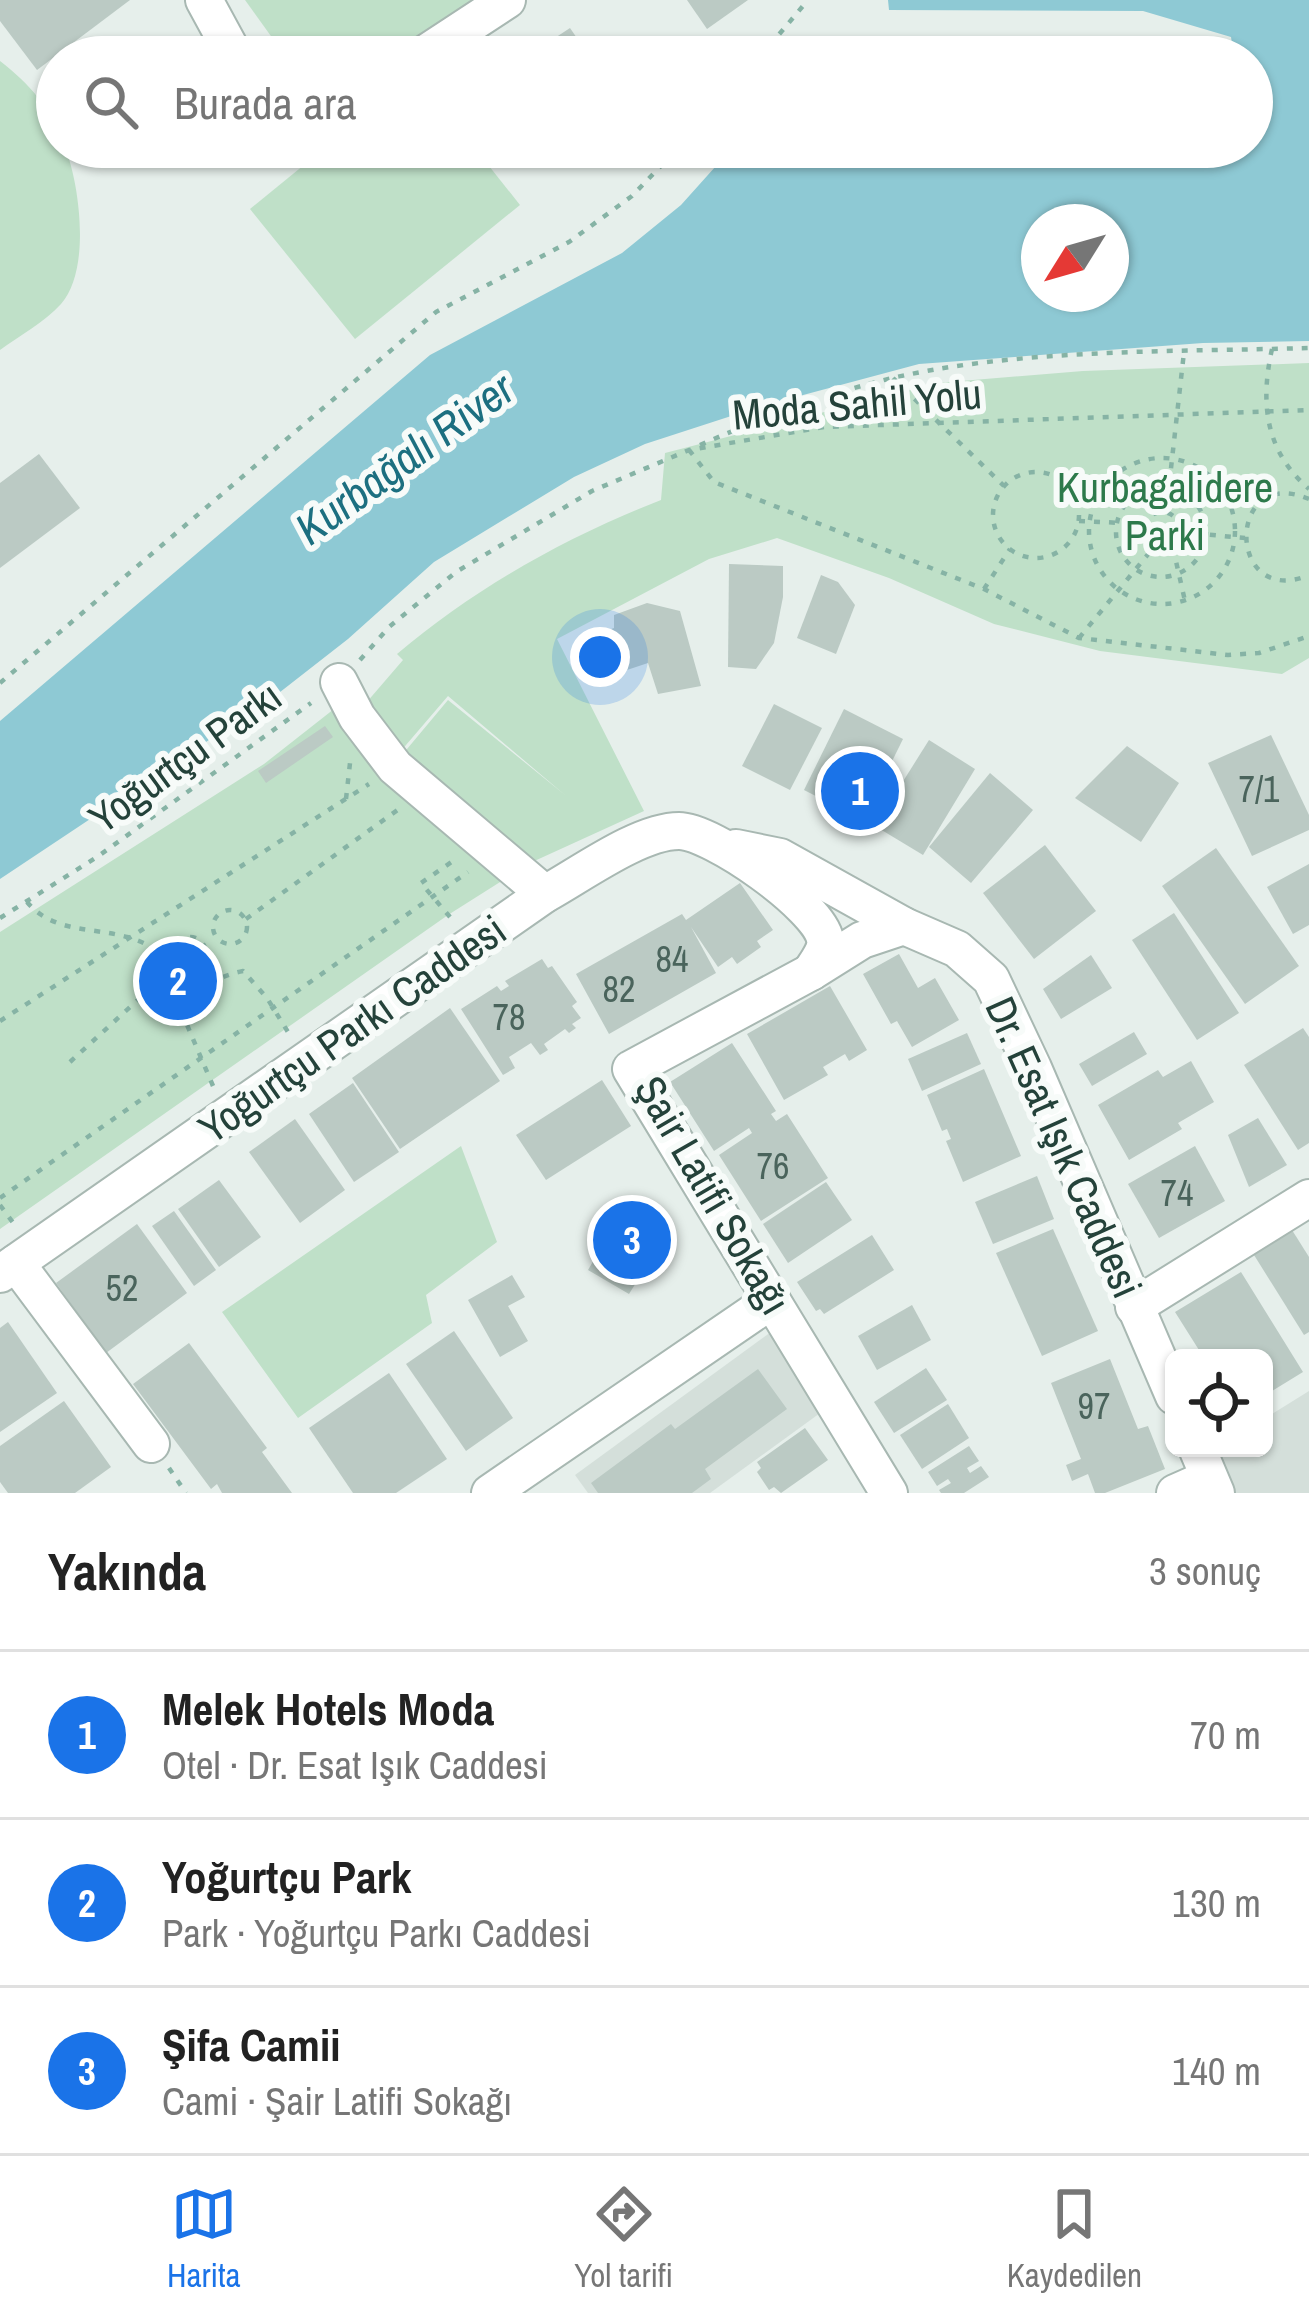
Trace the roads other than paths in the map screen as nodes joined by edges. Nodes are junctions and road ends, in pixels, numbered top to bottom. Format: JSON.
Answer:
{"nodes":[{"id":1,"x":204,"y":0,"type":"edge"},
{"id":2,"x":507,"y":0,"type":"edge"},
{"id":3,"x":224,"y":36,"type":"edge"},
{"id":4,"x":452,"y":36,"type":"edge"},
{"id":5,"x":339,"y":682,"type":"road end"},
{"id":6,"x":721,"y":845,"type":"junction"},
{"id":7,"x":545,"y":894,"type":"junction"},
{"id":8,"x":904,"y":926,"type":"junction"},
{"id":9,"x":811,"y":972,"type":"junction"},
{"id":10,"x":1309,"y":1198,"type":"edge"},
{"id":11,"x":8,"y":1269,"type":"edge"},
{"id":12,"x":772,"y":1300,"type":"junction"},
{"id":13,"x":1134,"y":1307,"type":"junction"},
{"id":14,"x":1165,"y":1376,"type":"edge"},
{"id":15,"x":151,"y":1444,"type":"dead end"},
{"id":16,"x":1208,"y":1473,"type":"edge"},
{"id":17,"x":490,"y":1493,"type":"edge"},
{"id":18,"x":889,"y":1493,"type":"edge"},
{"id":19,"x":1175,"y":1493,"type":"edge"}],
"edges":[{"from":1,"to":3,"type":"street"},
{"from":2,"to":4,"type":"street"},
{"from":5,"to":7,"type":"street"},
{"from":6,"to":7,"type":"street","name":"Yoğurtçu Parkı Caddesi"},
{"from":6,"to":8,"type":"street","name":"Dr. Esat Işık Caddesi"},
{"from":6,"to":9,"type":"street"},
{"from":7,"to":11,"type":"street","name":"Yoğurtçu Parkı Caddesi"},
{"from":8,"to":9,"type":"street","name":"Şair Latifi Sokağı"},
{"from":8,"to":13,"type":"street","name":"Dr. Esat Işık Caddesi"},
{"from":9,"to":12,"type":"street","name":"Şair Latifi Sokağı"},
{"from":10,"to":13,"type":"street"},
{"from":11,"to":15,"type":"street"},
{"from":12,"to":17,"type":"street"},
{"from":12,"to":18,"type":"street","name":"Şair Latifi Sokağı"},
{"from":13,"to":14,"type":"street","name":"Dr. Esat Işık Caddesi"},
{"from":16,"to":19,"type":"street"}]}
